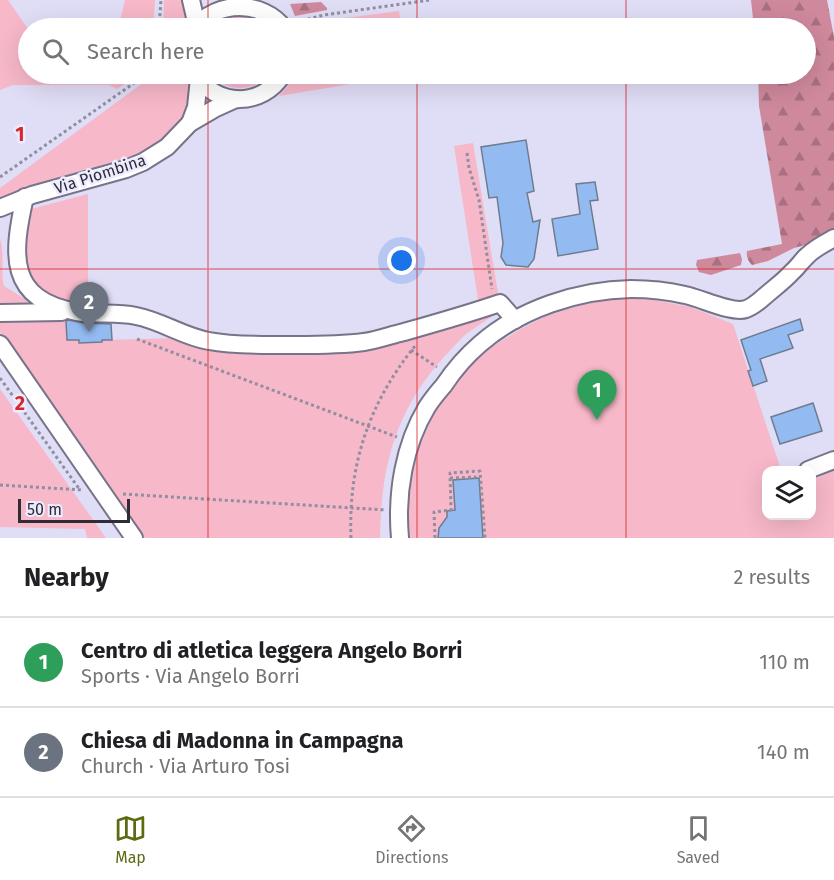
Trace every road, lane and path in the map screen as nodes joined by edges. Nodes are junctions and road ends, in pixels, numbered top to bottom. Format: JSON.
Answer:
{"nodes":[{"id":1,"x":161,"y":0,"type":"edge"},
{"id":2,"x":191,"y":0,"type":"edge"},
{"id":3,"x":430,"y":0,"type":"edge"},
{"id":4,"x":224,"y":1,"type":"edge"},
{"id":5,"x":160,"y":18,"type":"edge"},
{"id":6,"x":194,"y":18,"type":"edge"},
{"id":7,"x":203,"y":18,"type":"edge"},
{"id":8,"x":276,"y":18,"type":"edge"},
{"id":9,"x":314,"y":18,"type":"edge"},
{"id":10,"x":133,"y":84,"type":"edge"},
{"id":11,"x":197,"y":84,"type":"edge"},
{"id":12,"x":204,"y":84,"type":"edge"},
{"id":13,"x":275,"y":84,"type":"edge"},
{"id":14,"x":236,"y":99,"type":"junction"},
{"id":15,"x":190,"y":123,"type":"junction"},
{"id":16,"x":467,"y":153,"type":"dead end"},
{"id":17,"x":0,"y":177,"type":"edge"},
{"id":18,"x":26,"y":197,"type":"junction"},
{"id":19,"x":0,"y":208,"type":"edge"},
{"id":20,"x":834,"y":238,"type":"edge"},
{"id":21,"x":494,"y":305,"type":"junction"},
{"id":22,"x":79,"y":312,"type":"junction"},
{"id":23,"x":0,"y":313,"type":"edge"},
{"id":24,"x":515,"y":320,"type":"junction"},
{"id":25,"x":137,"y":339,"type":"dead end"},
{"id":26,"x":0,"y":344,"type":"edge"},
{"id":27,"x":416,"y":345,"type":"dead end"},
{"id":28,"x":411,"y":350,"type":"junction"},
{"id":29,"x":450,"y":376,"type":"junction"},
{"id":30,"x":0,"y":378,"type":"edge"},
{"id":31,"x":368,"y":426,"type":"junction"},
{"id":32,"x":411,"y":442,"type":"junction"},
{"id":33,"x":834,"y":460,"type":"edge"},
{"id":34,"x":816,"y":468,"type":"edge"},
{"id":35,"x":450,"y":478,"type":"junction"},
{"id":36,"x":475,"y":478,"type":"dead end"},
{"id":37,"x":0,"y":485,"type":"edge"},
{"id":38,"x":80,"y":490,"type":"junction"},
{"id":39,"x":101,"y":492,"type":"junction"},
{"id":40,"x":351,"y":507,"type":"junction"},
{"id":41,"x":399,"y":510,"type":"junction"},
{"id":42,"x":134,"y":538,"type":"edge"},
{"id":43,"x":351,"y":538,"type":"edge"},
{"id":44,"x":400,"y":538,"type":"edge"},
{"id":45,"x":435,"y":538,"type":"edge"},
{"id":46,"x":485,"y":538,"type":"edge"}],
"edges":[{"from":1,"to":5,"type":"path"},
{"from":2,"to":6,"type":"street"},
{"from":3,"to":9,"type":"path"},
{"from":4,"to":7,"type":"street"},
{"from":4,"to":8,"type":"street"},
{"from":10,"to":17,"type":"path"},
{"from":11,"to":15,"type":"street","name":"Via Piombina"},
{"from":12,"to":14,"type":"street","name":"Via Piombina"},
{"from":13,"to":14,"type":"street","name":"Via Piombina"},
{"from":14,"to":15,"type":"street","name":"Via Piombina"},
{"from":15,"to":18,"type":"street","name":"Via Piombina"},
{"from":16,"to":21,"type":"path"},
{"from":18,"to":19,"type":"street","name":"Via Piombina"},
{"from":18,"to":22,"type":"street"},
{"from":20,"to":24,"type":"street"},
{"from":21,"to":22,"type":"street"},
{"from":21,"to":24,"type":"street"},
{"from":22,"to":23,"type":"street"},
{"from":24,"to":29,"type":"street"},
{"from":25,"to":31,"type":"path"},
{"from":26,"to":39,"type":"street"},
{"from":27,"to":28,"type":"path"},
{"from":28,"to":29,"type":"path"},
{"from":28,"to":31,"type":"path"},
{"from":29,"to":32,"type":"street"},
{"from":30,"to":38,"type":"path"},
{"from":31,"to":32,"type":"path"},
{"from":31,"to":40,"type":"path"},
{"from":32,"to":41,"type":"street"},
{"from":33,"to":34,"type":"street"},
{"from":35,"to":36,"type":"path"},
{"from":35,"to":45,"type":"path"},
{"from":35,"to":46,"type":"path"},
{"from":37,"to":38,"type":"path"},
{"from":38,"to":39,"type":"path"},
{"from":39,"to":40,"type":"path"},
{"from":39,"to":42,"type":"street"},
{"from":40,"to":41,"type":"path"},
{"from":40,"to":43,"type":"path"},
{"from":41,"to":44,"type":"street"}]}
